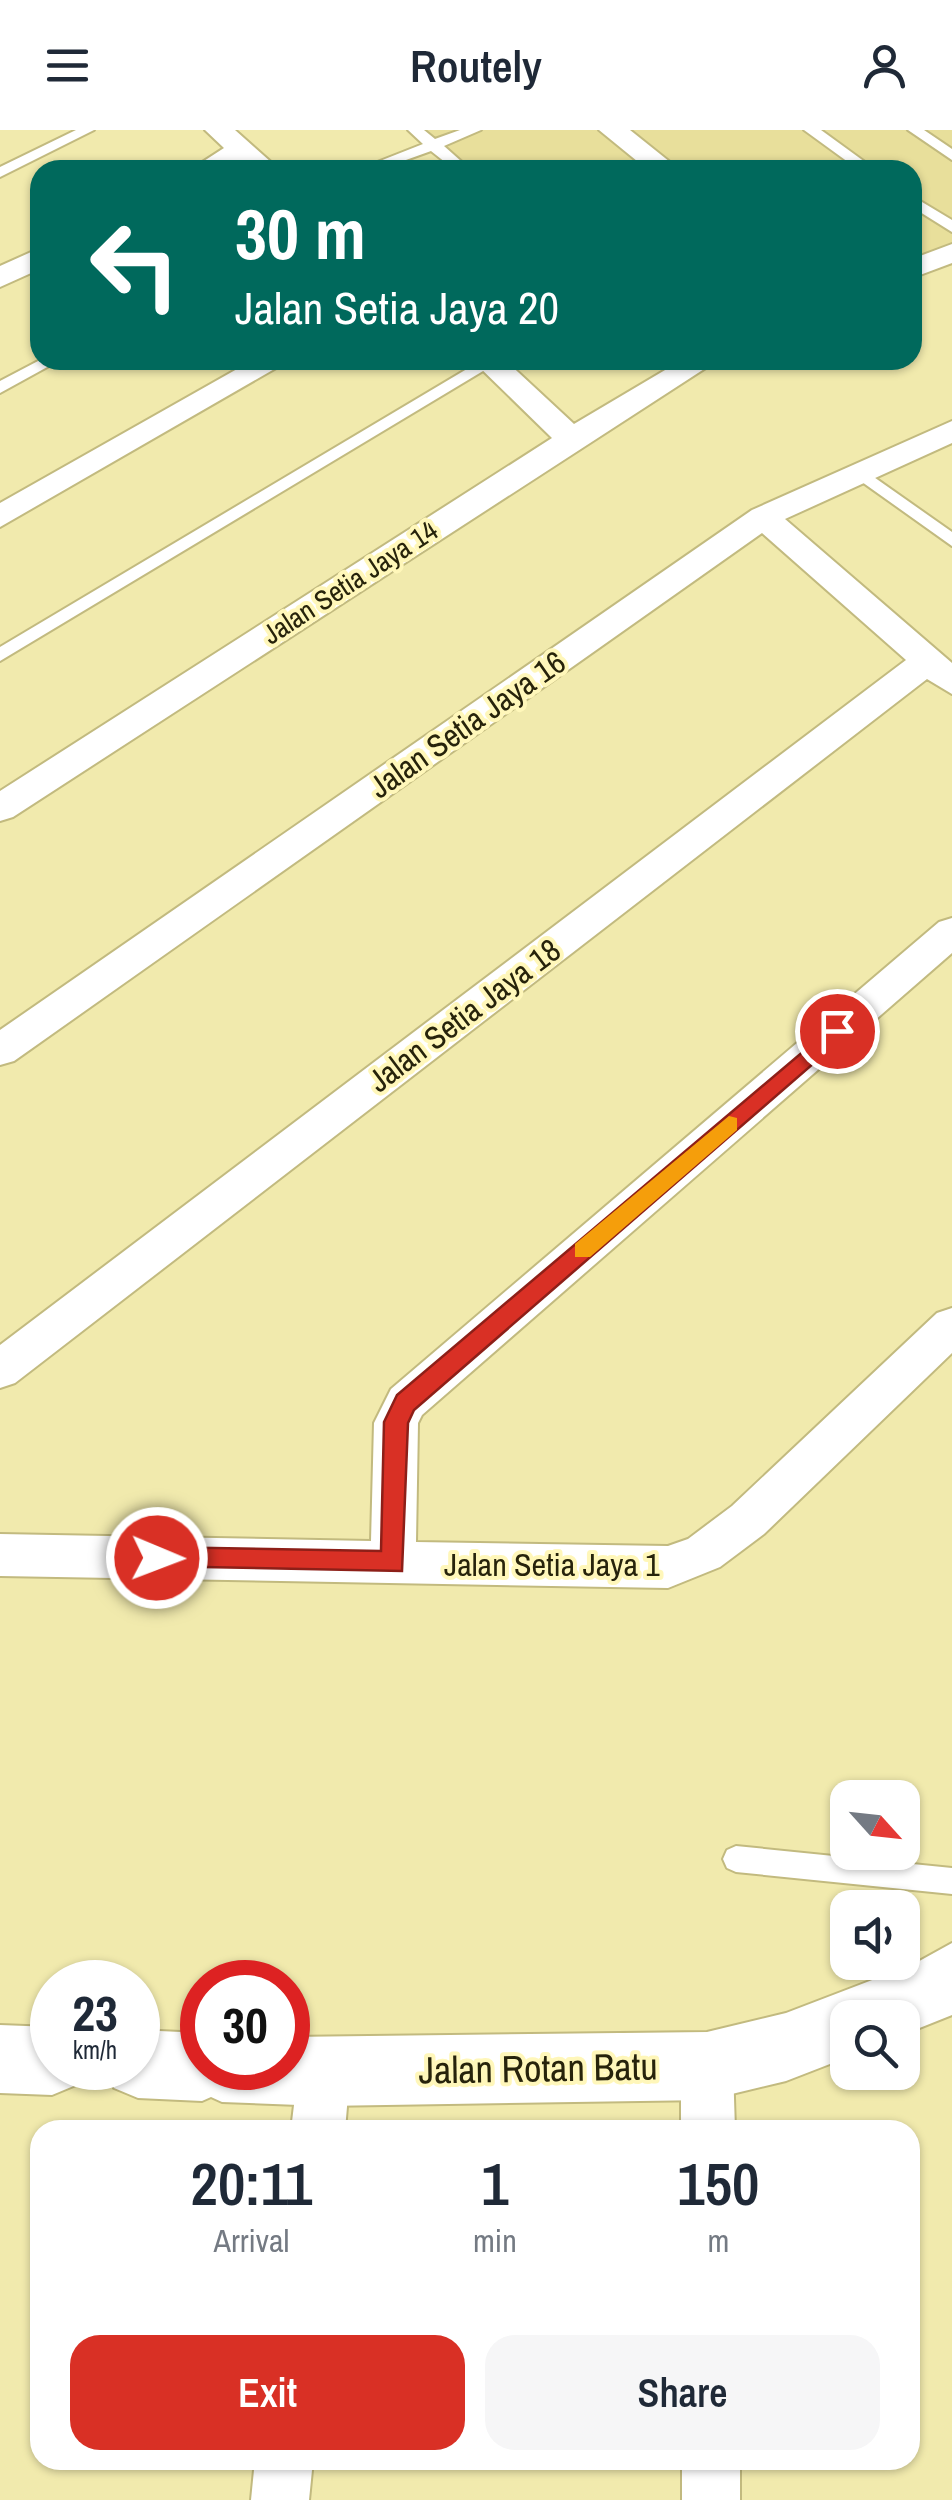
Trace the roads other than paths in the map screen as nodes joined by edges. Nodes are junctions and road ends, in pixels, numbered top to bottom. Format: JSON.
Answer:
{"nodes":[{"id":1,"x":87,"y":130,"type":"edge"},
{"id":2,"x":219,"y":130,"type":"edge"},
{"id":3,"x":415,"y":130,"type":"edge"},
{"id":4,"x":474,"y":130,"type":"edge"},
{"id":5,"x":613,"y":130,"type":"edge"},
{"id":6,"x":811,"y":130,"type":"edge"},
{"id":7,"x":914,"y":130,"type":"edge"},
{"id":8,"x":434,"y":145,"type":"junction"},
{"id":9,"x":241,"y":150,"type":"junction"},
{"id":10,"x":952,"y":156,"type":"edge"},
{"id":11,"x":222,"y":160,"type":"edge"},
{"id":12,"x":254,"y":160,"type":"edge"},
{"id":13,"x":392,"y":160,"type":"edge"},
{"id":14,"x":452,"y":160,"type":"edge"},
{"id":15,"x":653,"y":160,"type":"edge"},
{"id":16,"x":854,"y":160,"type":"edge"},
{"id":17,"x":0,"y":174,"type":"edge"},
{"id":18,"x":922,"y":206,"type":"edge"},
{"id":19,"x":952,"y":226,"type":"edge"},
{"id":20,"x":952,"y":254,"type":"edge"},
{"id":21,"x":30,"y":262,"type":"edge"},
{"id":22,"x":922,"y":266,"type":"edge"},
{"id":23,"x":0,"y":278,"type":"edge"},
{"id":24,"x":33,"y":370,"type":"edge"},
{"id":25,"x":257,"y":370,"type":"edge"},
{"id":26,"x":473,"y":370,"type":"edge"},
{"id":27,"x":498,"y":370,"type":"edge"},
{"id":28,"x":684,"y":370,"type":"edge"},
{"id":29,"x":0,"y":388,"type":"edge"},
{"id":30,"x":952,"y":431,"type":"edge"},
{"id":31,"x":572,"y":438,"type":"junction"},
{"id":32,"x":861,"y":473,"type":"junction"},
{"id":33,"x":0,"y":517,"type":"edge"},
{"id":34,"x":763,"y":518,"type":"junction"},
{"id":35,"x":952,"y":540,"type":"edge"},
{"id":36,"x":0,"y":656,"type":"edge"},
{"id":37,"x":940,"y":671,"type":"edge"},
{"id":38,"x":0,"y":808,"type":"edge"},
{"id":39,"x":952,"y":932,"type":"edge"},
{"id":40,"x":0,"y":1049,"type":"edge"},
{"id":41,"x":952,"y":1326,"type":"edge"},
{"id":42,"x":0,"y":1370,"type":"edge"},
{"id":43,"x":0,"y":1555,"type":"edge"},
{"id":44,"x":393,"y":1563,"type":"junction"},
{"id":45,"x":736,"y":1859,"type":"dead end"},
{"id":46,"x":952,"y":1881,"type":"edge"},
{"id":47,"x":952,"y":1976,"type":"edge"},
{"id":48,"x":908,"y":2000,"type":"edge"},
{"id":49,"x":830,"y":2030,"type":"edge"},
{"id":50,"x":0,"y":2059,"type":"edge"},
{"id":51,"x":30,"y":2060,"type":"edge"},
{"id":52,"x":288,"y":2090,"type":"edge"},
{"id":53,"x":708,"y":2098,"type":"edge"},
{"id":54,"x":321,"y":2101,"type":"edge"},
{"id":55,"x":283,"y":2470,"type":"edge"},
{"id":56,"x":710,"y":2470,"type":"edge"},
{"id":57,"x":280,"y":2500,"type":"edge"},
{"id":58,"x":711,"y":2500,"type":"edge"}],
"edges":[{"from":1,"to":17,"type":"lane"},
{"from":2,"to":9,"type":"street"},
{"from":3,"to":8,"type":"lane"},
{"from":4,"to":8,"type":"lane"},
{"from":5,"to":15,"type":"street"},
{"from":6,"to":16,"type":"lane"},
{"from":7,"to":10,"type":"lane"},
{"from":8,"to":13,"type":"lane"},
{"from":8,"to":14,"type":"lane"},
{"from":9,"to":11,"type":"street"},
{"from":9,"to":12,"type":"street"},
{"from":18,"to":19,"type":"lane"},
{"from":20,"to":22,"type":"street"},
{"from":21,"to":23,"type":"street"},
{"from":24,"to":29,"type":"lane"},
{"from":25,"to":33,"type":"street"},
{"from":26,"to":36,"type":"lane"},
{"from":27,"to":31,"type":"street"},
{"from":28,"to":31,"type":"street","name":"Jalan Setia Jaya 14"},
{"from":30,"to":32,"type":"street","name":"Jalan Setia Jaya 16"},
{"from":31,"to":38,"type":"street","name":"Jalan Setia Jaya 14"},
{"from":32,"to":34,"type":"street","name":"Jalan Setia Jaya 16"},
{"from":32,"to":35,"type":"lane"},
{"from":34,"to":37,"type":"street"},
{"from":34,"to":40,"type":"street","name":"Jalan Setia Jaya 16"},
{"from":37,"to":42,"type":"street","name":"Jalan Setia Jaya 18"},
{"from":39,"to":44,"type":"street"},
{"from":41,"to":44,"type":"street","name":"Jalan Setia Jaya 1"},
{"from":43,"to":44,"type":"street","name":"Jalan Setia Jaya 1"},
{"from":45,"to":46,"type":"lane"},
{"from":47,"to":48,"type":"street"},
{"from":49,"to":53,"type":"street","name":"Jalan Rotan Batu"},
{"from":50,"to":51,"type":"street"},
{"from":52,"to":54,"type":"street","name":"Jalan Rotan Batu"},
{"from":53,"to":54,"type":"street","name":"Jalan Rotan Batu"},
{"from":55,"to":57,"type":"street"},
{"from":56,"to":58,"type":"street"}]}
